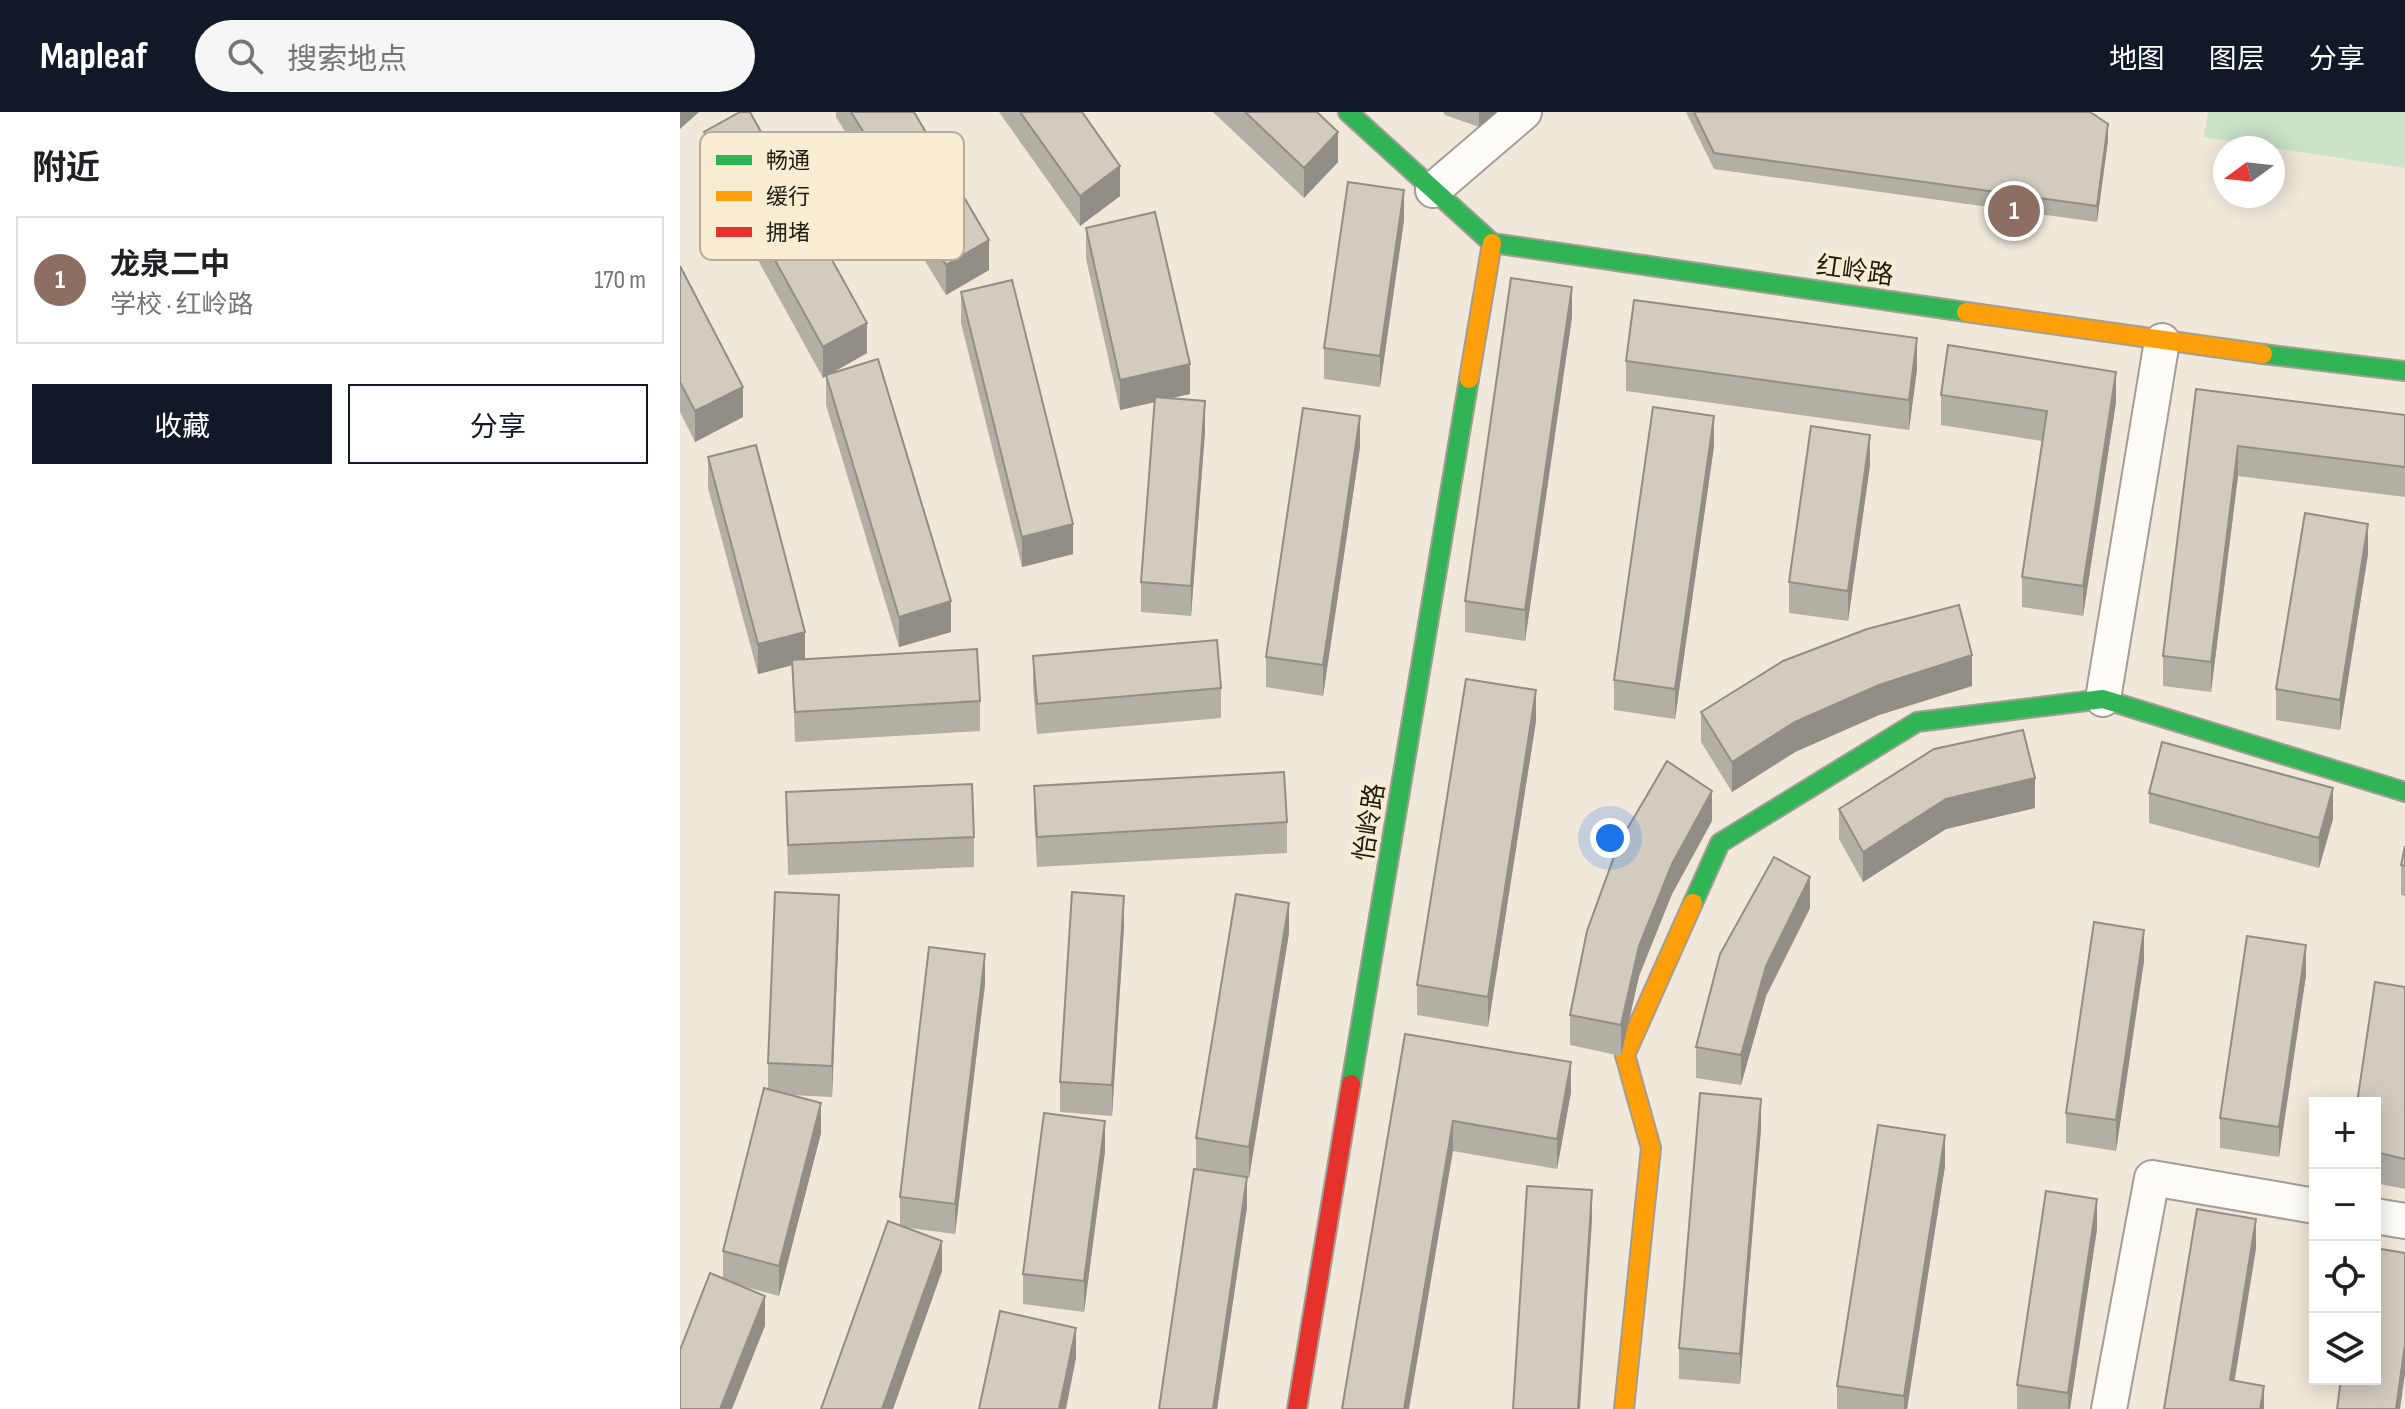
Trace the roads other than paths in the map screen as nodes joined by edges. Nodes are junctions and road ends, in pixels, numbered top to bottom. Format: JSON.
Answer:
{"nodes":[{"id":1,"x":1348,"y":112,"type":"edge"},
{"id":2,"x":1524,"y":112,"type":"edge"},
{"id":3,"x":1433,"y":190,"type":"junction"},
{"id":4,"x":1492,"y":243,"type":"junction"},
{"id":5,"x":2162,"y":341,"type":"junction"},
{"id":6,"x":2405,"y":371,"type":"edge"},
{"id":7,"x":2103,"y":699,"type":"junction"},
{"id":8,"x":2405,"y":792,"type":"edge"},
{"id":9,"x":2309,"y":1205,"type":"edge"},
{"id":10,"x":2381,"y":1217,"type":"edge"},
{"id":11,"x":2405,"y":1221,"type":"edge"},
{"id":12,"x":1297,"y":1409,"type":"edge"},
{"id":13,"x":1624,"y":1409,"type":"edge"},
{"id":14,"x":2109,"y":1409,"type":"edge"}],
"edges":[{"from":1,"to":3,"type":"street"},
{"from":2,"to":3,"type":"street"},
{"from":3,"to":4,"type":"street"},
{"from":4,"to":5,"type":"street","name":"红岭路"},
{"from":4,"to":12,"type":"street","name":"怡岭路"},
{"from":5,"to":6,"type":"street","name":"红岭路"},
{"from":5,"to":7,"type":"street"},
{"from":7,"to":8,"type":"street"},
{"from":7,"to":13,"type":"street"},
{"from":9,"to":14,"type":"street"},
{"from":10,"to":11,"type":"street"}]}
